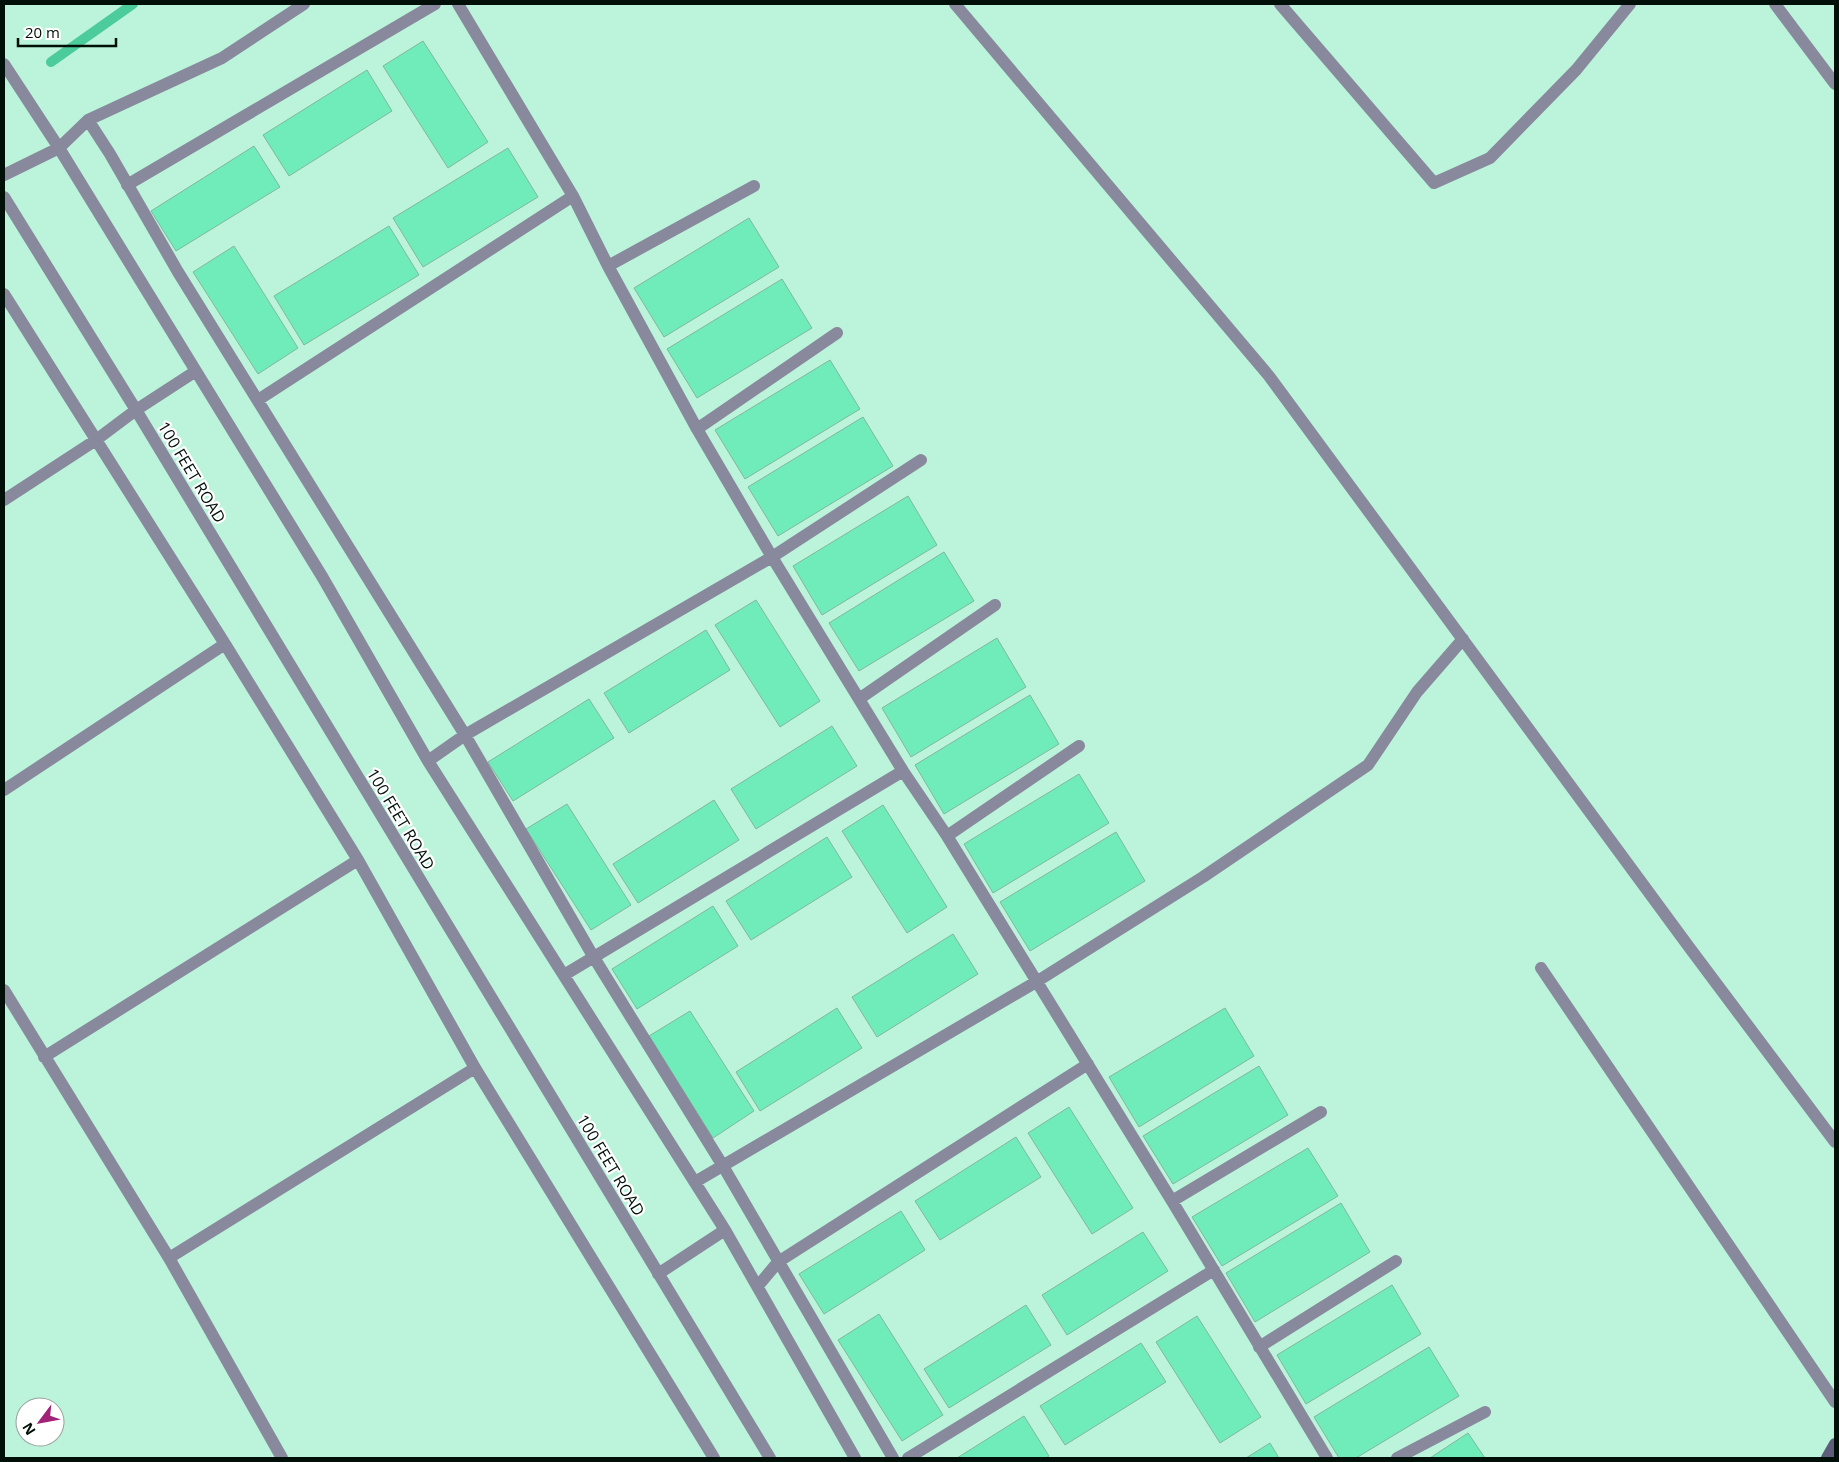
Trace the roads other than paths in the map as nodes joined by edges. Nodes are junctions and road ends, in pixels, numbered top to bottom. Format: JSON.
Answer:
{"nodes":[{"id":1,"x":304,"y":4,"type":"edge"},
{"id":2,"x":435,"y":4,"type":"edge"},
{"id":3,"x":458,"y":4,"type":"edge"},
{"id":4,"x":955,"y":4,"type":"edge"},
{"id":5,"x":1280,"y":4,"type":"edge"},
{"id":6,"x":1630,"y":4,"type":"edge"},
{"id":7,"x":1775,"y":4,"type":"edge"},
{"id":8,"x":4,"y":64,"type":"edge"},
{"id":9,"x":1835,"y":84,"type":"edge"},
{"id":10,"x":88,"y":120,"type":"junction"},
{"id":11,"x":59,"y":148,"type":"junction"},
{"id":12,"x":4,"y":176,"type":"edge"},
{"id":13,"x":128,"y":185,"type":"junction"},
{"id":14,"x":754,"y":186,"type":"dead end"},
{"id":15,"x":573,"y":196,"type":"junction"},
{"id":16,"x":4,"y":197,"type":"edge"},
{"id":17,"x":608,"y":266,"type":"junction"},
{"id":18,"x":4,"y":294,"type":"edge"},
{"id":19,"x":838,"y":333,"type":"dead end"},
{"id":20,"x":196,"y":371,"type":"junction"},
{"id":21,"x":258,"y":400,"type":"junction"},
{"id":22,"x":136,"y":410,"type":"junction"},
{"id":23,"x":698,"y":428,"type":"junction"},
{"id":24,"x":96,"y":440,"type":"junction"},
{"id":25,"x":921,"y":460,"type":"dead end"},
{"id":26,"x":4,"y":500,"type":"edge"},
{"id":27,"x":772,"y":557,"type":"junction"},
{"id":28,"x":995,"y":605,"type":"dead end"},
{"id":29,"x":1463,"y":639,"type":"junction"},
{"id":30,"x":225,"y":644,"type":"junction"},
{"id":31,"x":859,"y":700,"type":"junction"},
{"id":32,"x":465,"y":735,"type":"junction"},
{"id":33,"x":1079,"y":746,"type":"dead end"},
{"id":34,"x":428,"y":761,"type":"junction"},
{"id":35,"x":903,"y":771,"type":"junction"},
{"id":36,"x":4,"y":790,"type":"edge"},
{"id":37,"x":947,"y":836,"type":"junction"},
{"id":38,"x":358,"y":860,"type":"junction"},
{"id":39,"x":594,"y":956,"type":"junction"},
{"id":40,"x":1541,"y":968,"type":"dead end"},
{"id":41,"x":564,"y":975,"type":"junction"},
{"id":42,"x":1036,"y":982,"type":"junction"},
{"id":43,"x":4,"y":990,"type":"edge"},
{"id":44,"x":44,"y":1057,"type":"junction"},
{"id":45,"x":1088,"y":1064,"type":"junction"},
{"id":46,"x":475,"y":1068,"type":"junction"},
{"id":47,"x":1321,"y":1112,"type":"dead end"},
{"id":48,"x":1835,"y":1142,"type":"edge"},
{"id":49,"x":723,"y":1166,"type":"junction"},
{"id":50,"x":695,"y":1182,"type":"junction"},
{"id":51,"x":1172,"y":1201,"type":"junction"},
{"id":52,"x":726,"y":1230,"type":"junction"},
{"id":53,"x":168,"y":1258,"type":"junction"},
{"id":54,"x":1396,"y":1261,"type":"dead end"},
{"id":55,"x":778,"y":1262,"type":"junction"},
{"id":56,"x":1214,"y":1270,"type":"junction"},
{"id":57,"x":658,"y":1274,"type":"junction"},
{"id":58,"x":758,"y":1286,"type":"junction"},
{"id":59,"x":1259,"y":1347,"type":"junction"},
{"id":60,"x":1835,"y":1402,"type":"edge"},
{"id":61,"x":1486,"y":1412,"type":"dead end"},
{"id":62,"x":1835,"y":1444,"type":"edge"},
{"id":63,"x":767,"y":1457,"type":"edge"},
{"id":64,"x":282,"y":1458,"type":"edge"},
{"id":65,"x":714,"y":1458,"type":"edge"},
{"id":66,"x":855,"y":1458,"type":"edge"},
{"id":67,"x":893,"y":1458,"type":"edge"},
{"id":68,"x":908,"y":1458,"type":"edge"},
{"id":69,"x":1327,"y":1458,"type":"edge"},
{"id":70,"x":1397,"y":1458,"type":"edge"},
{"id":71,"x":1827,"y":1458,"type":"edge"}],
"edges":[{"from":1,"to":10,"type":"street"},
{"from":2,"to":13,"type":"street"},
{"from":3,"to":15,"type":"street"},
{"from":4,"to":29,"type":"street"},
{"from":5,"to":6,"type":"street"},
{"from":7,"to":9,"type":"street"},
{"from":8,"to":11,"type":"street"},
{"from":10,"to":11,"type":"street"},
{"from":10,"to":13,"type":"street"},
{"from":11,"to":12,"type":"street"},
{"from":11,"to":20,"type":"street"},
{"from":13,"to":21,"type":"street"},
{"from":14,"to":17,"type":"street"},
{"from":15,"to":17,"type":"street"},
{"from":15,"to":21,"type":"street"},
{"from":16,"to":22,"type":"street","name":"100 FEET ROAD"},
{"from":17,"to":23,"type":"street"},
{"from":18,"to":24,"type":"street"},
{"from":19,"to":23,"type":"street"},
{"from":20,"to":22,"type":"street"},
{"from":20,"to":34,"type":"street"},
{"from":21,"to":32,"type":"street"},
{"from":22,"to":24,"type":"street"},
{"from":22,"to":57,"type":"street","name":"100 FEET ROAD"},
{"from":23,"to":27,"type":"street"},
{"from":24,"to":26,"type":"street"},
{"from":24,"to":30,"type":"street"},
{"from":25,"to":27,"type":"street"},
{"from":27,"to":31,"type":"street"},
{"from":27,"to":32,"type":"street"},
{"from":28,"to":31,"type":"street"},
{"from":29,"to":42,"type":"street"},
{"from":29,"to":48,"type":"street"},
{"from":30,"to":36,"type":"street"},
{"from":30,"to":38,"type":"street"},
{"from":31,"to":35,"type":"street"},
{"from":32,"to":34,"type":"street"},
{"from":32,"to":39,"type":"street"},
{"from":33,"to":37,"type":"street"},
{"from":34,"to":41,"type":"street"},
{"from":35,"to":37,"type":"street"},
{"from":35,"to":39,"type":"street"},
{"from":37,"to":42,"type":"street"},
{"from":38,"to":44,"type":"street"},
{"from":38,"to":46,"type":"street"},
{"from":39,"to":41,"type":"street"},
{"from":39,"to":49,"type":"street"},
{"from":40,"to":60,"type":"street"},
{"from":41,"to":50,"type":"street"},
{"from":42,"to":45,"type":"street"},
{"from":42,"to":49,"type":"street"},
{"from":43,"to":44,"type":"street"},
{"from":44,"to":53,"type":"street"},
{"from":45,"to":51,"type":"street"},
{"from":45,"to":55,"type":"street"},
{"from":46,"to":53,"type":"street"},
{"from":46,"to":65,"type":"street"},
{"from":47,"to":51,"type":"street"},
{"from":49,"to":50,"type":"street"},
{"from":49,"to":55,"type":"street"},
{"from":50,"to":52,"type":"street"},
{"from":51,"to":56,"type":"street"},
{"from":52,"to":57,"type":"street"},
{"from":52,"to":58,"type":"street"},
{"from":53,"to":64,"type":"street"},
{"from":54,"to":59,"type":"street"},
{"from":55,"to":58,"type":"street"},
{"from":55,"to":67,"type":"street"},
{"from":56,"to":59,"type":"street"},
{"from":56,"to":68,"type":"street"},
{"from":57,"to":63,"type":"street","name":"100 FEET ROAD"},
{"from":58,"to":66,"type":"street"},
{"from":59,"to":69,"type":"street"},
{"from":61,"to":70,"type":"street"},
{"from":62,"to":71,"type":"street"}]}
